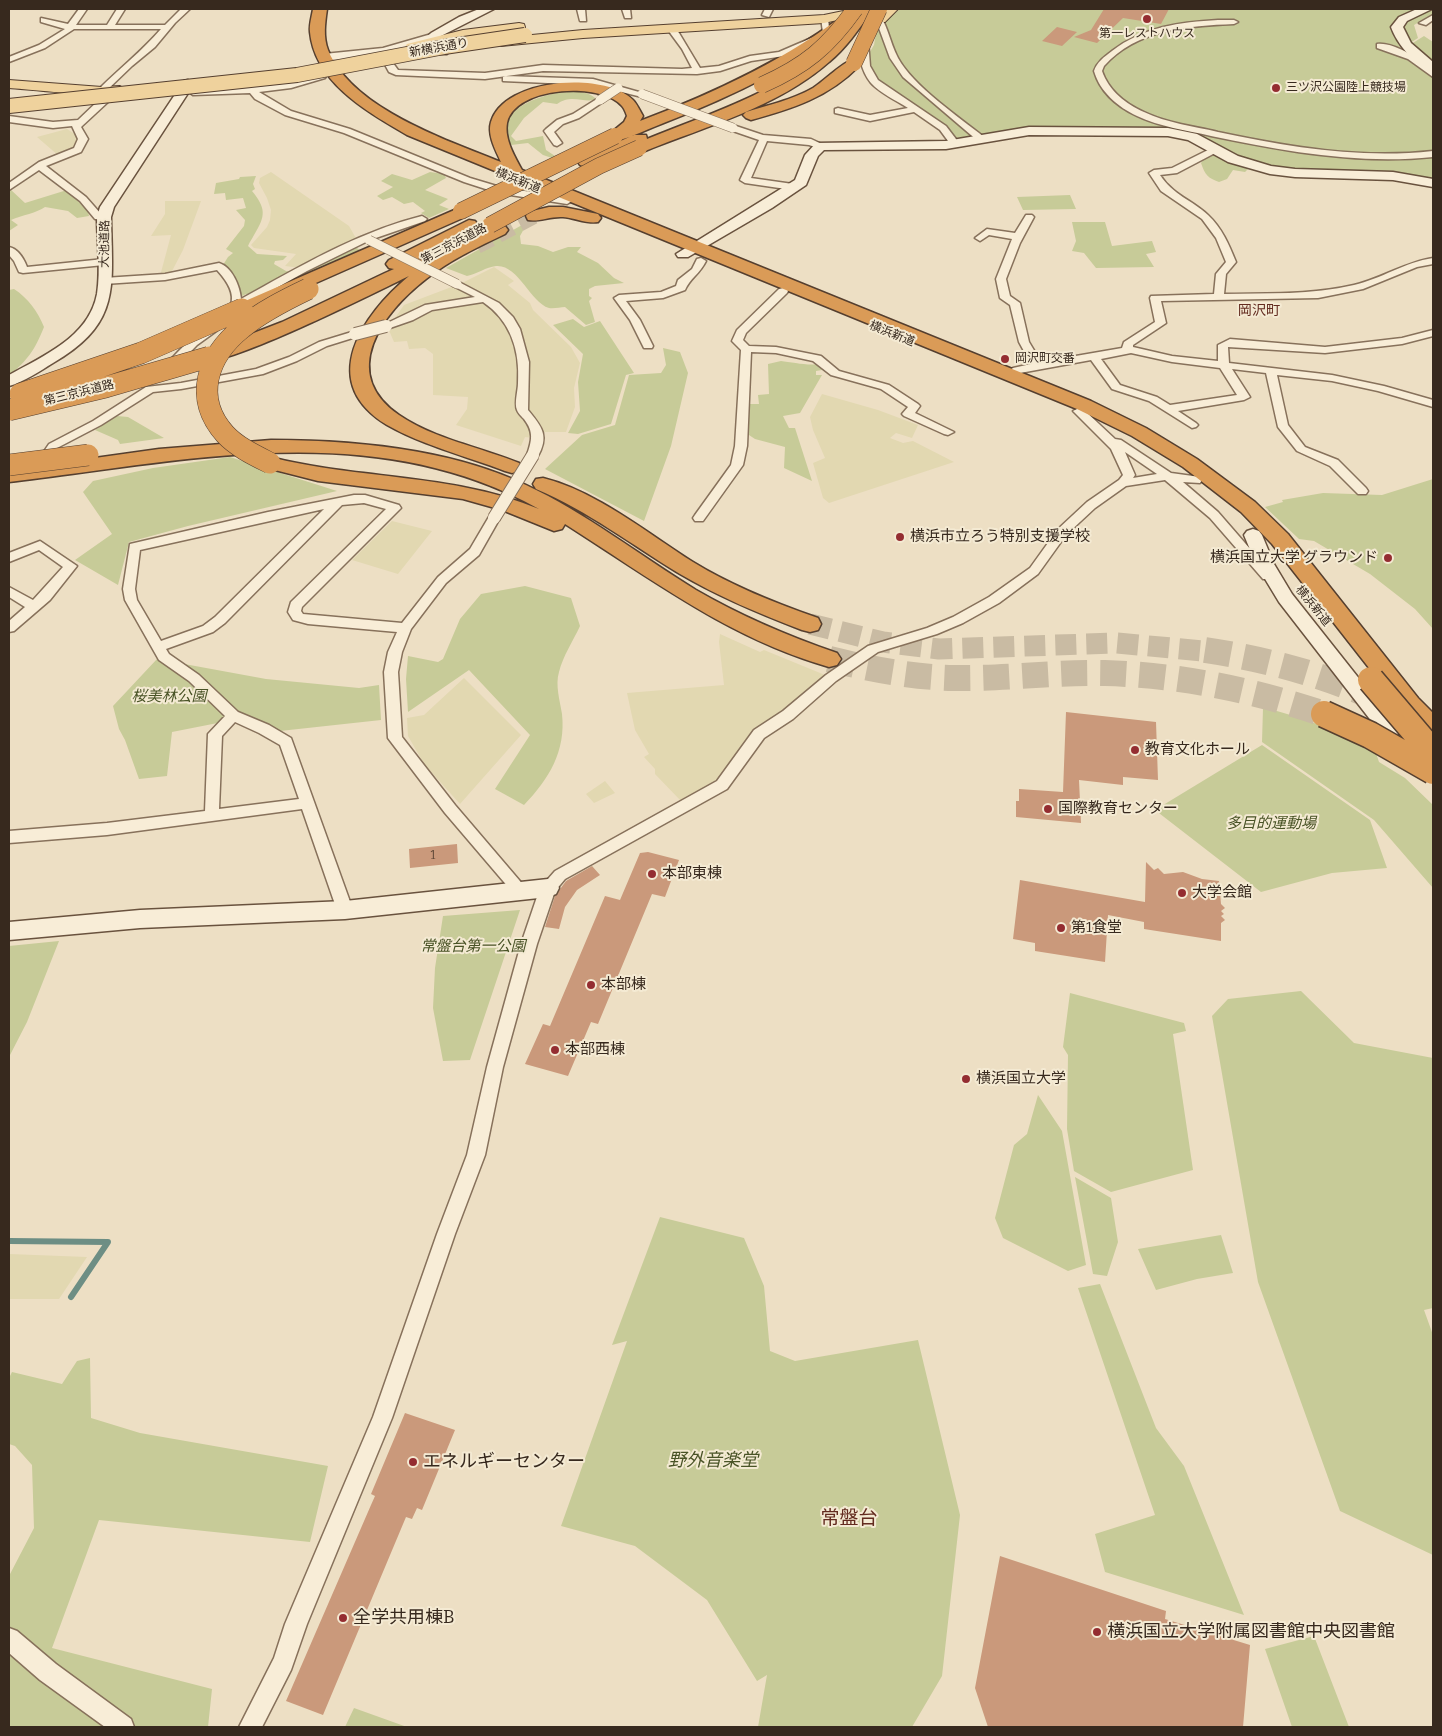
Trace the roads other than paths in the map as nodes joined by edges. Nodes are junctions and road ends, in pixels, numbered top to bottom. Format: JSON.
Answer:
{"nodes":[{"id":1,"x":83,"y":9,"type":"edge"},
{"id":2,"x":121,"y":9,"type":"edge"},
{"id":3,"x":186,"y":9,"type":"edge"},
{"id":4,"x":311,"y":9,"type":"edge"},
{"id":5,"x":320,"y":9,"type":"edge"},
{"id":6,"x":488,"y":9,"type":"edge"},
{"id":7,"x":581,"y":9,"type":"edge"},
{"id":8,"x":892,"y":9,"type":"edge"},
{"id":9,"x":1426,"y":9,"type":"edge"},
{"id":10,"x":861,"y":11,"type":"edge"},
{"id":11,"x":768,"y":12,"type":"edge"},
{"id":12,"x":1433,"y":17,"type":"edge"},
{"id":13,"x":708,"y":18,"type":"junction"},
{"id":14,"x":583,"y":19,"type":"dead end"},
{"id":15,"x":44,"y":20,"type":"dead end"},
{"id":16,"x":827,"y":21,"type":"edge"},
{"id":17,"x":1234,"y":22,"type":"dead end"},
{"id":18,"x":1423,"y":23,"type":"dead end"},
{"id":19,"x":743,"y":24,"type":"junction"},
{"id":20,"x":72,"y":27,"type":"junction"},
{"id":21,"x":109,"y":27,"type":"junction"},
{"id":22,"x":166,"y":27,"type":"junction"},
{"id":23,"x":530,"y":29,"type":"junction"},
{"id":24,"x":672,"y":30,"type":"junction"},
{"id":25,"x":438,"y":43,"type":"junction"},
{"id":26,"x":1380,"y":46,"type":"dead end"},
{"id":27,"x":849,"y":58,"type":"junction"},
{"id":28,"x":9,"y":60,"type":"edge"},
{"id":29,"x":387,"y":62,"type":"junction"},
{"id":30,"x":325,"y":68,"type":"junction"},
{"id":31,"x":1433,"y":68,"type":"edge"},
{"id":32,"x":697,"y":71,"type":"junction"},
{"id":33,"x":1433,"y":74,"type":"edge"},
{"id":34,"x":460,"y":76,"type":"junction"},
{"id":35,"x":9,"y":84,"type":"edge"},
{"id":36,"x":248,"y":85,"type":"junction"},
{"id":37,"x":186,"y":88,"type":"junction"},
{"id":38,"x":619,"y":88,"type":"junction"},
{"id":39,"x":638,"y":93,"type":"junction"},
{"id":40,"x":104,"y":96,"type":"junction"},
{"id":41,"x":9,"y":100,"type":"edge"},
{"id":42,"x":675,"y":102,"type":"dead end"},
{"id":43,"x":9,"y":106,"type":"edge"},
{"id":44,"x":917,"y":109,"type":"junction"},
{"id":45,"x":9,"y":111,"type":"edge"},
{"id":46,"x":838,"y":111,"type":"dead end"},
{"id":47,"x":9,"y":119,"type":"edge"},
{"id":48,"x":80,"y":123,"type":"junction"},
{"id":49,"x":697,"y":124,"type":"junction"},
{"id":50,"x":764,"y":138,"type":"junction"},
{"id":51,"x":981,"y":139,"type":"junction"},
{"id":52,"x":557,"y":143,"type":"dead end"},
{"id":53,"x":954,"y":143,"type":"junction"},
{"id":54,"x":633,"y":145,"type":"junction"},
{"id":55,"x":821,"y":146,"type":"junction"},
{"id":56,"x":1214,"y":150,"type":"junction"},
{"id":57,"x":1433,"y":154,"type":"edge"},
{"id":58,"x":40,"y":166,"type":"junction"},
{"id":59,"x":515,"y":173,"type":"junction"},
{"id":60,"x":1433,"y":183,"type":"edge"},
{"id":61,"x":9,"y":187,"type":"edge"},
{"id":62,"x":793,"y":187,"type":"junction"},
{"id":63,"x":567,"y":201,"type":"junction"},
{"id":64,"x":534,"y":216,"type":"tunnel mouth"},
{"id":65,"x":1029,"y":217,"type":"dead end"},
{"id":66,"x":104,"y":218,"type":"junction"},
{"id":67,"x":422,"y":219,"type":"dead end"},
{"id":68,"x":479,"y":220,"type":"junction"},
{"id":69,"x":605,"y":221,"type":"junction"},
{"id":70,"x":358,"y":230,"type":"dead end"},
{"id":71,"x":1019,"y":237,"type":"junction"},
{"id":72,"x":980,"y":238,"type":"dead end"},
{"id":73,"x":368,"y":239,"type":"junction"},
{"id":74,"x":9,"y":250,"type":"edge"},
{"id":75,"x":693,"y":254,"type":"junction"},
{"id":76,"x":1433,"y":261,"type":"edge"},
{"id":77,"x":104,"y":262,"type":"junction"},
{"id":78,"x":104,"y":281,"type":"junction"},
{"id":79,"x":401,"y":287,"type":"dead end"},
{"id":80,"x":783,"y":291,"type":"junction"},
{"id":81,"x":1219,"y":296,"type":"junction"},
{"id":82,"x":484,"y":299,"type":"junction"},
{"id":83,"x":238,"y":308,"type":"junction"},
{"id":84,"x":1433,"y":333,"type":"edge"},
{"id":85,"x":648,"y":346,"type":"dead end"},
{"id":86,"x":746,"y":349,"type":"junction"},
{"id":87,"x":1127,"y":351,"type":"junction"},
{"id":88,"x":1094,"y":357,"type":"junction"},
{"id":89,"x":208,"y":362,"type":"junction"},
{"id":90,"x":1224,"y":365,"type":"junction"},
{"id":91,"x":1038,"y":366,"type":"junction"},
{"id":92,"x":1271,"y":371,"type":"junction"},
{"id":93,"x":1004,"y":376,"type":"junction"},
{"id":94,"x":150,"y":389,"type":"junction"},
{"id":95,"x":11,"y":399,"type":"edge"},
{"id":96,"x":1433,"y":404,"type":"edge"},
{"id":97,"x":1168,"y":409,"type":"junction"},
{"id":98,"x":1079,"y":411,"type":"junction"},
{"id":99,"x":1192,"y":426,"type":"dead end"},
{"id":100,"x":1100,"y":430,"type":"junction"},
{"id":101,"x":948,"y":432,"type":"dead end"},
{"id":102,"x":88,"y":460,"type":"junction"},
{"id":103,"x":9,"y":466,"type":"edge"},
{"id":104,"x":9,"y":476,"type":"edge"},
{"id":105,"x":1167,"y":476,"type":"junction"},
{"id":106,"x":1196,"y":480,"type":"junction"},
{"id":107,"x":1122,"y":484,"type":"junction"},
{"id":108,"x":558,"y":490,"type":"junction"},
{"id":109,"x":1362,"y":491,"type":"dead end"},
{"id":110,"x":338,"y":502,"type":"junction"},
{"id":111,"x":699,"y":518,"type":"dead end"},
{"id":112,"x":1253,"y":535,"type":"junction"},
{"id":113,"x":9,"y":558,"type":"edge"},
{"id":114,"x":672,"y":585,"type":"junction"},
{"id":115,"x":9,"y":591,"type":"edge"},
{"id":116,"x":1286,"y":598,"type":"junction"},
{"id":117,"x":34,"y":607,"type":"junction"},
{"id":118,"x":810,"y":624,"type":"tunnel mouth"},
{"id":119,"x":9,"y":628,"type":"edge"},
{"id":120,"x":405,"y":628,"type":"junction"},
{"id":121,"x":158,"y":647,"type":"junction"},
{"id":122,"x":829,"y":659,"type":"tunnel mouth"},
{"id":123,"x":1410,"y":704,"type":"junction"},
{"id":124,"x":1324,"y":714,"type":"tunnel mouth"},
{"id":125,"x":233,"y":716,"type":"junction"},
{"id":126,"x":1433,"y":718,"type":"edge"},
{"id":127,"x":1432,"y":747,"type":"edge"},
{"id":128,"x":1433,"y":783,"type":"edge"},
{"id":129,"x":308,"y":803,"type":"junction"},
{"id":130,"x":212,"y":815,"type":"junction"},
{"id":131,"x":9,"y":838,"type":"edge"},
{"id":132,"x":548,"y":888,"type":"junction"},
{"id":133,"x":520,"y":892,"type":"junction"},
{"id":134,"x":345,"y":910,"type":"junction"},
{"id":135,"x":9,"y":931,"type":"edge"},
{"id":136,"x":9,"y":1639,"type":"edge"},
{"id":137,"x":123,"y":1727,"type":"edge"},
{"id":138,"x":250,"y":1727,"type":"edge"}],
"edges":[{"from":1,"to":20,"type":"street"},
{"from":2,"to":21,"type":"street"},
{"from":3,"to":22,"type":"street"},
{"from":4,"to":30,"type":"highway","name":"横浜新道"},
{"from":5,"to":30,"type":"highway"},
{"from":6,"to":25,"type":"street"},
{"from":7,"to":14,"type":"street"},
{"from":8,"to":10,"type":"main road"},
{"from":9,"to":31,"type":"street"},
{"from":10,"to":16,"type":"highway"},
{"from":10,"to":27,"type":"highway"},
{"from":10,"to":44,"type":"street"},
{"from":10,"to":49,"type":"highway","name":"第三京浜道路"},
{"from":10,"to":51,"type":"street"},
{"from":10,"to":54,"type":"highway","name":"第三京浜道路","bridge":true},
{"from":11,"to":13,"type":"main road","name":"新横浜通り"},
{"from":11,"to":16,"type":"main road","name":"新横浜通り"},
{"from":12,"to":18,"type":"street"},
{"from":13,"to":23,"type":"main road","name":"新横浜通り"},
{"from":13,"to":23,"type":"main road"},
{"from":15,"to":20,"type":"street"},
{"from":16,"to":19,"type":"main road","name":"新横浜通り"},
{"from":16,"to":32,"type":"street"},
{"from":16,"to":54,"type":"highway"},
{"from":17,"to":57,"type":"street"},
{"from":19,"to":23,"type":"main road","name":"新横浜通り"},
{"from":19,"to":24,"type":"main road"},
{"from":20,"to":21,"type":"street"},
{"from":20,"to":28,"type":"street"},
{"from":21,"to":22,"type":"street"},
{"from":22,"to":40,"type":"street"},
{"from":23,"to":25,"type":"main road"},
{"from":23,"to":41,"type":"main road","name":"新横浜通り"},
{"from":23,"to":43,"type":"main road","name":"新横浜通り","bridge":true},
{"from":24,"to":25,"type":"main road"},
{"from":24,"to":32,"type":"street"},
{"from":25,"to":29,"type":"main road"},
{"from":25,"to":30,"type":"main road"},
{"from":26,"to":33,"type":"street"},
{"from":27,"to":49,"type":"highway"},
{"from":27,"to":54,"type":"highway"},
{"from":29,"to":30,"type":"main road"},
{"from":29,"to":34,"type":"street"},
{"from":30,"to":36,"type":"main road"},
{"from":30,"to":59,"type":"highway","name":"横浜新道"},
{"from":30,"to":63,"type":"highway","name":"横浜新道"},
{"from":32,"to":34,"type":"street"},
{"from":34,"to":38,"type":"street"},
{"from":35,"to":40,"type":"main road"},
{"from":36,"to":37,"type":"main road"},
{"from":36,"to":63,"type":"street"},
{"from":37,"to":40,"type":"main road"},
{"from":37,"to":66,"type":"street","name":"大池道路"},
{"from":38,"to":39,"type":"street"},
{"from":38,"to":52,"type":"street","bridge":true},
{"from":39,"to":42,"type":"street"},
{"from":39,"to":50,"type":"street","bridge":true},
{"from":40,"to":45,"type":"main road"},
{"from":40,"to":48,"type":"street"},
{"from":44,"to":46,"type":"street"},
{"from":44,"to":53,"type":"street"},
{"from":47,"to":48,"type":"street"},
{"from":48,"to":58,"type":"street"},
{"from":49,"to":54,"type":"highway","name":"第三京浜道路"},
{"from":50,"to":55,"type":"street"},
{"from":50,"to":62,"type":"street"},
{"from":51,"to":53,"type":"street"},
{"from":51,"to":56,"type":"street"},
{"from":53,"to":55,"type":"street"},
{"from":54,"to":59,"type":"highway"},
{"from":54,"to":68,"type":"highway","bridge":true},
{"from":54,"to":68,"type":"highway","name":"第三京浜道路"},
{"from":54,"to":68,"type":"highway"},
{"from":55,"to":62,"type":"street"},
{"from":56,"to":60,"type":"street"},
{"from":56,"to":81,"type":"street"},
{"from":58,"to":61,"type":"street"},
{"from":58,"to":66,"type":"street"},
{"from":59,"to":75,"type":"highway","name":"横浜新道"},
{"from":62,"to":75,"type":"street"},
{"from":63,"to":69,"type":"highway","name":"横浜新道"},
{"from":64,"to":69,"type":"highway"},
{"from":65,"to":71,"type":"street"},
{"from":66,"to":77,"type":"street","name":"大池道路"},
{"from":67,"to":73,"type":"street"},
{"from":68,"to":83,"type":"highway"},
{"from":68,"to":89,"type":"highway","name":"第三京浜道路"},
{"from":68,"to":95,"type":"highway","name":"第三京浜道路","bridge":true},
{"from":68,"to":108,"type":"highway"},
{"from":68,"to":114,"type":"highway","bridge":true},
{"from":69,"to":75,"type":"highway","name":"横浜新道"},
{"from":70,"to":73,"type":"street"},
{"from":71,"to":72,"type":"street"},
{"from":71,"to":91,"type":"street"},
{"from":73,"to":82,"type":"street","bridge":true},
{"from":73,"to":83,"type":"street"},
{"from":74,"to":77,"type":"street"},
{"from":75,"to":80,"type":"highway","name":"横浜新道"},
{"from":75,"to":85,"type":"street"},
{"from":75,"to":93,"type":"highway","name":"横浜新道"},
{"from":76,"to":81,"type":"street"},
{"from":77,"to":78,"type":"street","name":"大池道路"},
{"from":78,"to":83,"type":"street"},
{"from":78,"to":95,"type":"street","name":"大池道路"},
{"from":79,"to":89,"type":"highway"},
{"from":80,"to":86,"type":"street"},
{"from":80,"to":93,"type":"highway","name":"横浜新道"},
{"from":81,"to":87,"type":"street"},
{"from":82,"to":94,"type":"street","bridge":true},
{"from":82,"to":120,"type":"street","bridge":true},
{"from":83,"to":94,"type":"street"},
{"from":83,"to":95,"type":"highway","bridge":true},
{"from":84,"to":90,"type":"street"},
{"from":86,"to":101,"type":"street"},
{"from":86,"to":111,"type":"street"},
{"from":87,"to":88,"type":"street"},
{"from":87,"to":90,"type":"street"},
{"from":88,"to":91,"type":"street"},
{"from":88,"to":97,"type":"street"},
{"from":89,"to":95,"type":"highway","bridge":true},
{"from":90,"to":92,"type":"street"},
{"from":90,"to":97,"type":"street"},
{"from":91,"to":93,"type":"street"},
{"from":92,"to":96,"type":"street"},
{"from":92,"to":109,"type":"street"},
{"from":93,"to":98,"type":"highway","name":"横浜新道"},
{"from":93,"to":123,"type":"highway","name":"横浜新道"},
{"from":94,"to":103,"type":"street"},
{"from":97,"to":99,"type":"street"},
{"from":98,"to":100,"type":"street"},
{"from":98,"to":106,"type":"highway","name":"横浜新道"},
{"from":100,"to":105,"type":"street"},
{"from":100,"to":107,"type":"street"},
{"from":102,"to":103,"type":"highway","bridge":true},
{"from":102,"to":104,"type":"highway"},
{"from":102,"to":108,"type":"highway"},
{"from":102,"to":114,"type":"highway"},
{"from":105,"to":106,"type":"street"},
{"from":105,"to":107,"type":"street"},
{"from":105,"to":116,"type":"street"},
{"from":106,"to":112,"type":"highway","name":"横浜新道"},
{"from":107,"to":132,"type":"street"},
{"from":108,"to":118,"type":"highway"},
{"from":110,"to":120,"type":"street"},
{"from":110,"to":121,"type":"street"},
{"from":110,"to":121,"type":"street"},
{"from":112,"to":116,"type":"street"},
{"from":112,"to":127,"type":"highway","name":"横浜新道","bridge":true},
{"from":113,"to":117,"type":"street"},
{"from":114,"to":122,"type":"highway"},
{"from":115,"to":117,"type":"street"},
{"from":116,"to":128,"type":"street"},
{"from":117,"to":119,"type":"street"},
{"from":120,"to":133,"type":"street"},
{"from":121,"to":125,"type":"street"},
{"from":123,"to":126,"type":"street"},
{"from":123,"to":127,"type":"highway","name":"横浜新道"},
{"from":124,"to":127,"type":"highway","bridge":true},
{"from":125,"to":129,"type":"street"},
{"from":125,"to":130,"type":"street"},
{"from":129,"to":130,"type":"street"},
{"from":129,"to":134,"type":"street"},
{"from":130,"to":131,"type":"street"},
{"from":132,"to":133,"type":"street"},
{"from":132,"to":138,"type":"street"},
{"from":133,"to":134,"type":"street"},
{"from":134,"to":135,"type":"street"},
{"from":136,"to":137,"type":"street"}]}
